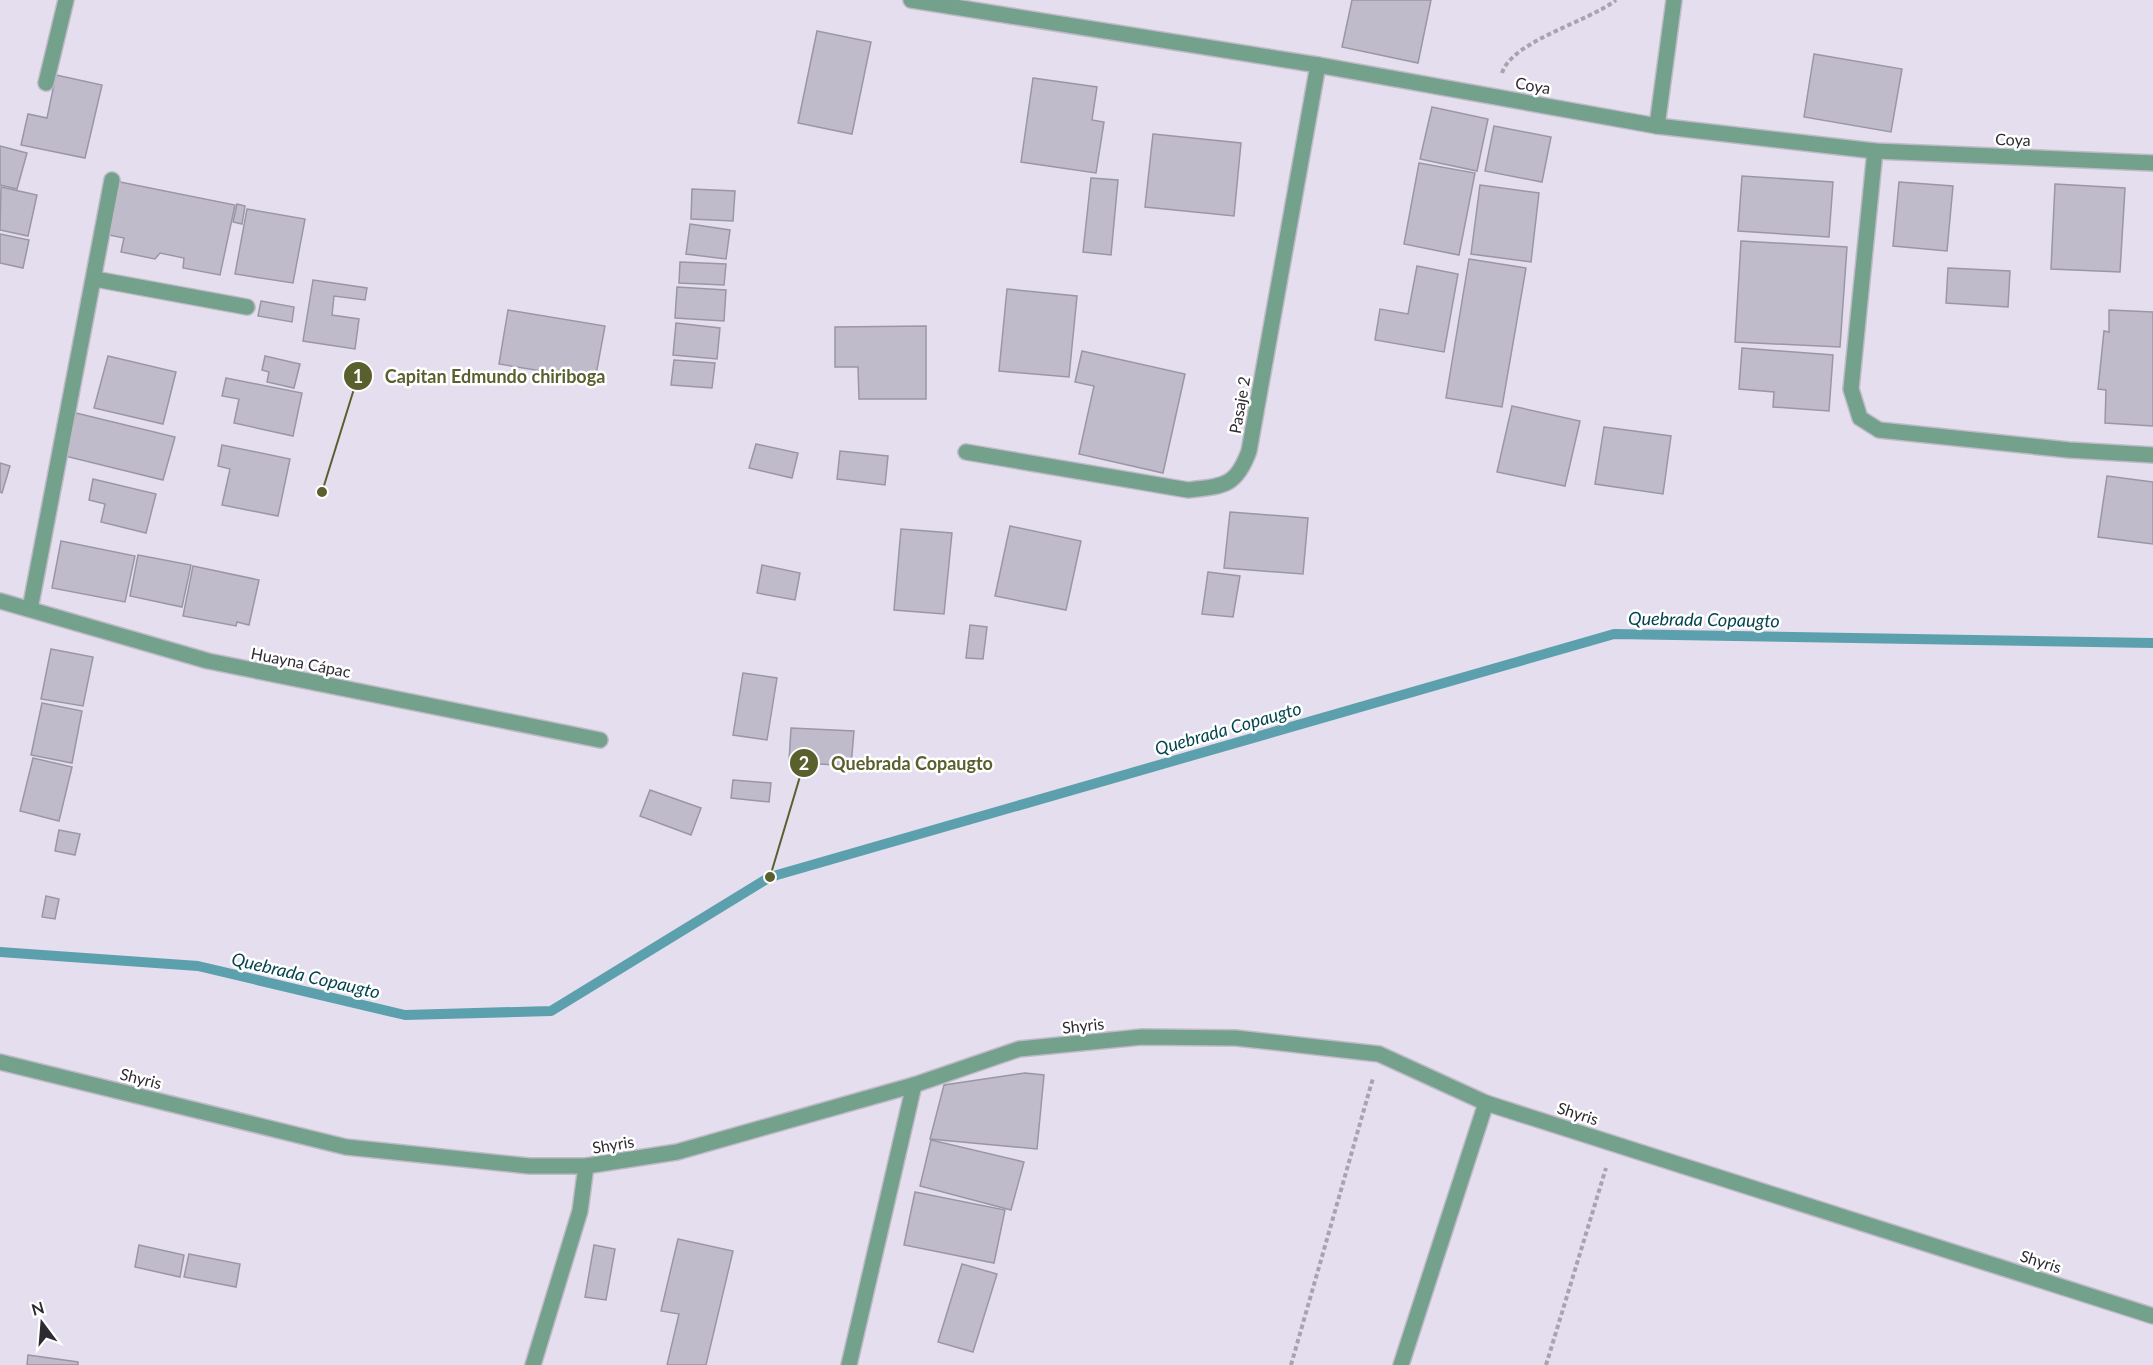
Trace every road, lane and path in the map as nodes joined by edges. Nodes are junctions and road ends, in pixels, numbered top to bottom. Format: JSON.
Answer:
{"nodes":[{"id":1,"x":66,"y":0,"type":"edge"},
{"id":2,"x":911,"y":0,"type":"edge"},
{"id":3,"x":1616,"y":0,"type":"edge"},
{"id":4,"x":1674,"y":0,"type":"edge"},
{"id":5,"x":1318,"y":65,"type":"junction"},
{"id":6,"x":46,"y":83,"type":"dead end"},
{"id":7,"x":1495,"y":97,"type":"junction"},
{"id":8,"x":1657,"y":126,"type":"junction"},
{"id":9,"x":1875,"y":152,"type":"junction"},
{"id":10,"x":2153,"y":164,"type":"edge"},
{"id":11,"x":112,"y":180,"type":"dead end"},
{"id":12,"x":95,"y":279,"type":"junction"},
{"id":13,"x":247,"y":307,"type":"dead end"},
{"id":14,"x":966,"y":452,"type":"dead end"},
{"id":15,"x":2153,"y":455,"type":"edge"},
{"id":16,"x":0,"y":601,"type":"edge"},
{"id":17,"x":30,"y":609,"type":"junction"},
{"id":18,"x":600,"y":740,"type":"dead end"},
{"id":19,"x":1379,"y":1054,"type":"junction"},
{"id":20,"x":0,"y":1062,"type":"edge"},
{"id":21,"x":914,"y":1085,"type":"junction"},
{"id":22,"x":1486,"y":1103,"type":"junction"},
{"id":23,"x":1613,"y":1143,"type":"junction"},
{"id":24,"x":586,"y":1166,"type":"junction"},
{"id":25,"x":2153,"y":1316,"type":"edge"},
{"id":26,"x":533,"y":1365,"type":"edge"},
{"id":27,"x":849,"y":1365,"type":"edge"},
{"id":28,"x":1291,"y":1365,"type":"edge"},
{"id":29,"x":1401,"y":1365,"type":"edge"},
{"id":30,"x":1546,"y":1365,"type":"edge"}],
"edges":[{"from":1,"to":6,"type":"street"},
{"from":2,"to":5,"type":"street","name":"Coya"},
{"from":3,"to":7,"type":"path"},
{"from":4,"to":8,"type":"street"},
{"from":5,"to":7,"type":"street","name":"Coya"},
{"from":5,"to":14,"type":"street","name":"Pasaje 2"},
{"from":7,"to":8,"type":"street","name":"Coya"},
{"from":8,"to":9,"type":"street","name":"Coya"},
{"from":9,"to":10,"type":"street","name":"Coya"},
{"from":9,"to":15,"type":"street"},
{"from":11,"to":12,"type":"street"},
{"from":12,"to":13,"type":"street"},
{"from":12,"to":17,"type":"street"},
{"from":16,"to":17,"type":"street","name":"Huayna Cápac"},
{"from":17,"to":18,"type":"street","name":"Huayna Cápac"},
{"from":19,"to":21,"type":"street","name":"Shyris"},
{"from":19,"to":22,"type":"street","name":"Shyris"},
{"from":19,"to":28,"type":"path"},
{"from":20,"to":24,"type":"street","name":"Shyris"},
{"from":21,"to":24,"type":"street","name":"Shyris"},
{"from":21,"to":27,"type":"street"},
{"from":22,"to":23,"type":"street","name":"Shyris"},
{"from":22,"to":29,"type":"street"},
{"from":23,"to":25,"type":"street","name":"Shyris"},
{"from":23,"to":30,"type":"path"},
{"from":24,"to":26,"type":"street"}]}
